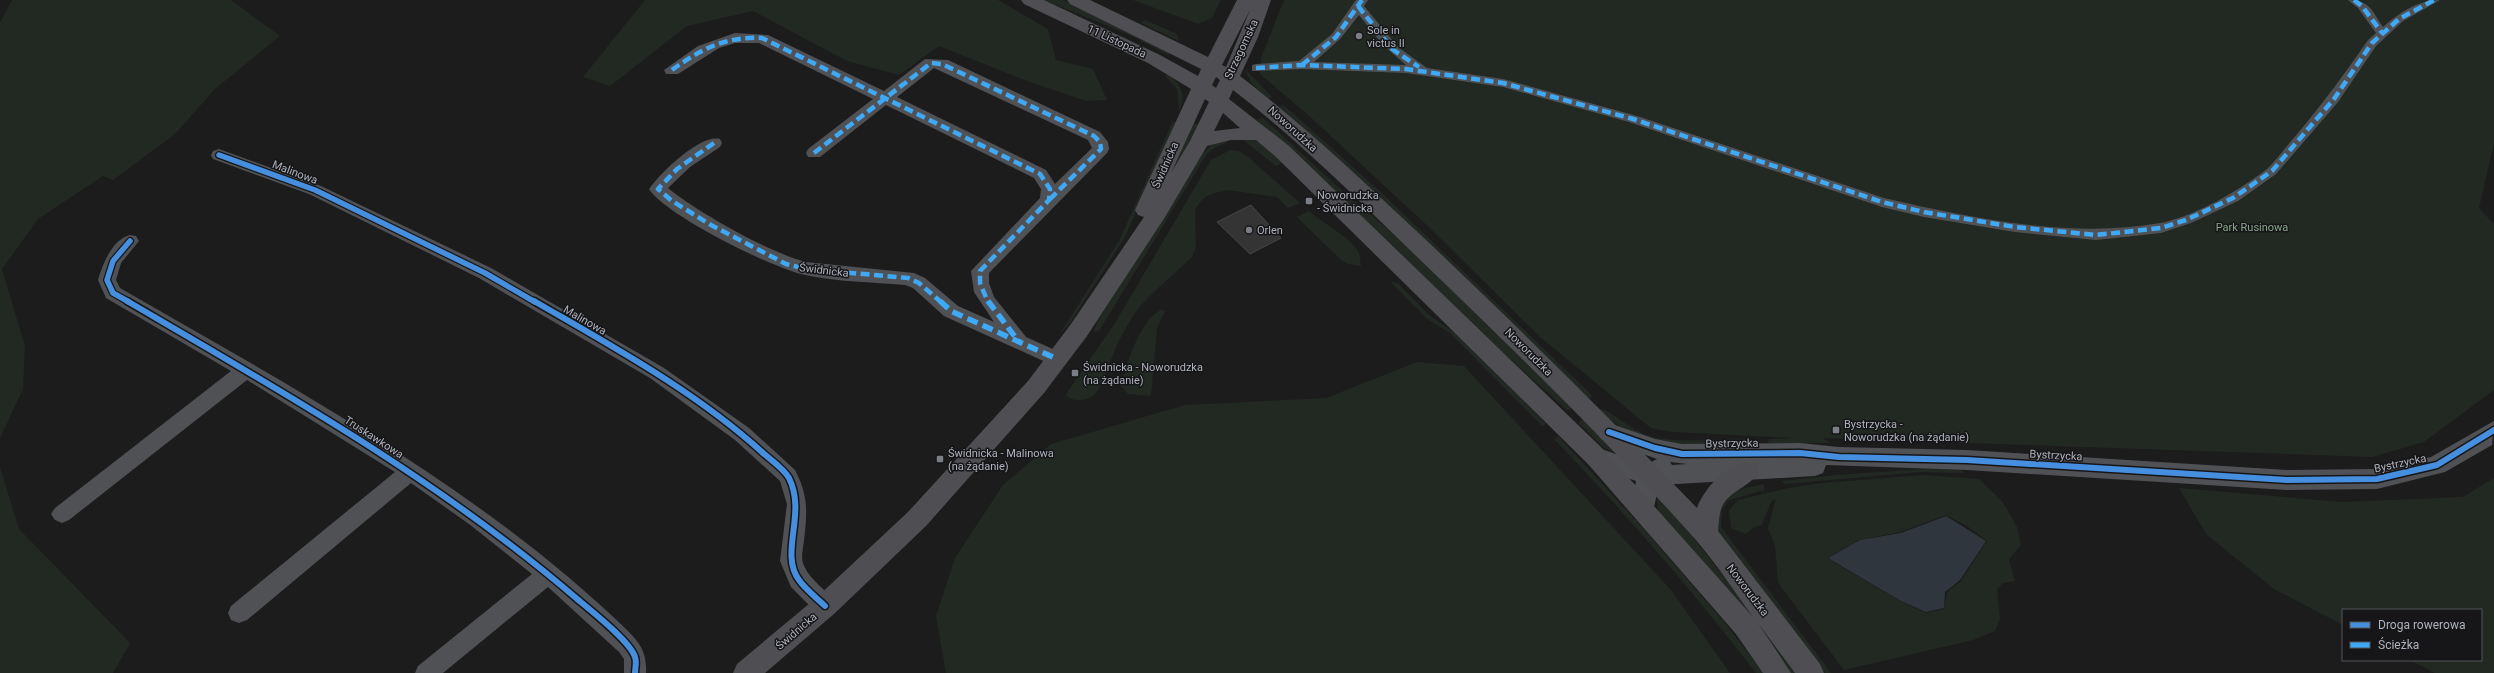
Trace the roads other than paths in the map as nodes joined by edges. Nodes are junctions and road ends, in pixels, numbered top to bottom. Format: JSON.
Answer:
{"nodes":[{"id":1,"x":1030,"y":0,"type":"edge"},
{"id":2,"x":1076,"y":0,"type":"edge"},
{"id":3,"x":1246,"y":0,"type":"edge"},
{"id":4,"x":1262,"y":0,"type":"edge"},
{"id":5,"x":2354,"y":0,"type":"edge"},
{"id":6,"x":2434,"y":0,"type":"edge"},
{"id":7,"x":1360,"y":3,"type":"edge"},
{"id":8,"x":2382,"y":33,"type":"junction"},
{"id":9,"x":1224,"y":40,"type":"junction"},
{"id":10,"x":1178,"y":48,"type":"junction"},
{"id":11,"x":1302,"y":65,"type":"junction"},
{"id":12,"x":1256,"y":68,"type":"dead end"},
{"id":13,"x":672,"y":70,"type":"dead end"},
{"id":14,"x":1220,"y":71,"type":"junction"},
{"id":15,"x":1428,"y":71,"type":"junction"},
{"id":16,"x":1202,"y":86,"type":"junction"},
{"id":17,"x":884,"y":98,"type":"junction"},
{"id":18,"x":1219,"y":98,"type":"junction"},
{"id":19,"x":1262,"y":134,"type":"junction"},
{"id":20,"x":1200,"y":141,"type":"junction"},
{"id":21,"x":714,"y":143,"type":"dead end"},
{"id":22,"x":814,"y":153,"type":"dead end"},
{"id":23,"x":219,"y":155,"type":"dead end"},
{"id":24,"x":1049,"y":200,"type":"junction"},
{"id":25,"x":130,"y":241,"type":"dead end"},
{"id":26,"x":1120,"y":266,"type":"junction"},
{"id":27,"x":1019,"y":342,"type":"junction"},
{"id":28,"x":1057,"y":359,"type":"junction"},
{"id":29,"x":246,"y":371,"type":"junction"},
{"id":30,"x":2494,"y":430,"type":"edge"},
{"id":31,"x":1609,"y":432,"type":"junction"},
{"id":32,"x":1680,"y":454,"type":"junction"},
{"id":33,"x":1596,"y":457,"type":"junction"},
{"id":34,"x":1839,"y":457,"type":"junction"},
{"id":35,"x":1747,"y":471,"type":"junction"},
{"id":36,"x":410,"y":472,"type":"junction"},
{"id":37,"x":1649,"y":476,"type":"junction"},
{"id":38,"x":1643,"y":509,"type":"junction"},
{"id":39,"x":62,"y":514,"type":"dead end"},
{"id":40,"x":1704,"y":533,"type":"junction"},
{"id":41,"x":548,"y":574,"type":"junction"},
{"id":42,"x":825,"y":606,"type":"junction"},
{"id":43,"x":239,"y":613,"type":"dead end"},
{"id":44,"x":426,"y":673,"type":"edge"},
{"id":45,"x":635,"y":673,"type":"edge"},
{"id":46,"x":746,"y":673,"type":"edge"},
{"id":47,"x":1778,"y":673,"type":"edge"},
{"id":48,"x":1810,"y":673,"type":"edge"}],
"edges":[{"from":1,"to":16,"type":"main road","name":"11 Listopada"},
{"from":2,"to":10,"type":"main road","name":"11 Listopada"},
{"from":3,"to":9,"type":"main road","name":"Strzegomska"},
{"from":4,"to":14,"type":"main road","name":"Strzegomska"},
{"from":5,"to":8,"type":"street"},
{"from":6,"to":8,"type":"street"},
{"from":7,"to":11,"type":"street"},
{"from":7,"to":15,"type":"street"},
{"from":8,"to":15,"type":"street"},
{"from":9,"to":10,"type":"main road"},
{"from":9,"to":14,"type":"main road","name":"Strzegomska"},
{"from":10,"to":14,"type":"main road","name":"11 Listopada"},
{"from":11,"to":12,"type":"street"},
{"from":11,"to":15,"type":"street"},
{"from":13,"to":17,"type":"street"},
{"from":14,"to":16,"type":"main road","name":"Świdnicka"},
{"from":14,"to":18,"type":"main road","name":"Strzegomska"},
{"from":14,"to":31,"type":"main road","name":"Noworudzka"},
{"from":16,"to":18,"type":"main road"},
{"from":16,"to":26,"type":"main road","name":"Świdnicka"},
{"from":17,"to":22,"type":"street"},
{"from":17,"to":24,"type":"street"},
{"from":17,"to":24,"type":"street"},
{"from":18,"to":19,"type":"main road"},
{"from":18,"to":20,"type":"main road","name":"Świdnicka"},
{"from":19,"to":20,"type":"main road"},
{"from":19,"to":33,"type":"main road"},
{"from":20,"to":26,"type":"main road","name":"Świdnicka"},
{"from":21,"to":27,"type":"street","name":"Świdnicka"},
{"from":23,"to":42,"type":"street","name":"Malinowa"},
{"from":24,"to":27,"type":"street"},
{"from":25,"to":29,"type":"street","name":"Truskawkowa"},
{"from":26,"to":28,"type":"main road","name":"Świdnicka"},
{"from":27,"to":28,"type":"street","name":"Świdnicka"},
{"from":28,"to":42,"type":"main road","name":"Świdnicka"},
{"from":29,"to":36,"type":"street","name":"Truskawkowa"},
{"from":29,"to":39,"type":"street"},
{"from":30,"to":34,"type":"street","name":"Bystrzycka"},
{"from":31,"to":32,"type":"street","name":"Bystrzycka"},
{"from":31,"to":37,"type":"main road","name":"Noworudzka"},
{"from":32,"to":34,"type":"street","name":"Bystrzycka"},
{"from":32,"to":37,"type":"street"},
{"from":33,"to":37,"type":"street","name":"Bystrzycka"},
{"from":33,"to":38,"type":"main road"},
{"from":34,"to":35,"type":"street","name":"Bystrzycka"},
{"from":35,"to":37,"type":"street","name":"Bystrzycka"},
{"from":35,"to":40,"type":"main road"},
{"from":36,"to":41,"type":"street","name":"Truskawkowa"},
{"from":36,"to":43,"type":"street","name":"Truskawkowa"},
{"from":37,"to":38,"type":"street"},
{"from":37,"to":40,"type":"main road","name":"Noworudzka"},
{"from":38,"to":47,"type":"main road"},
{"from":40,"to":48,"type":"main road","name":"Noworudzka"},
{"from":41,"to":44,"type":"street"},
{"from":41,"to":45,"type":"street","name":"Truskawkowa"},
{"from":42,"to":46,"type":"main road","name":"Świdnicka"}]}
